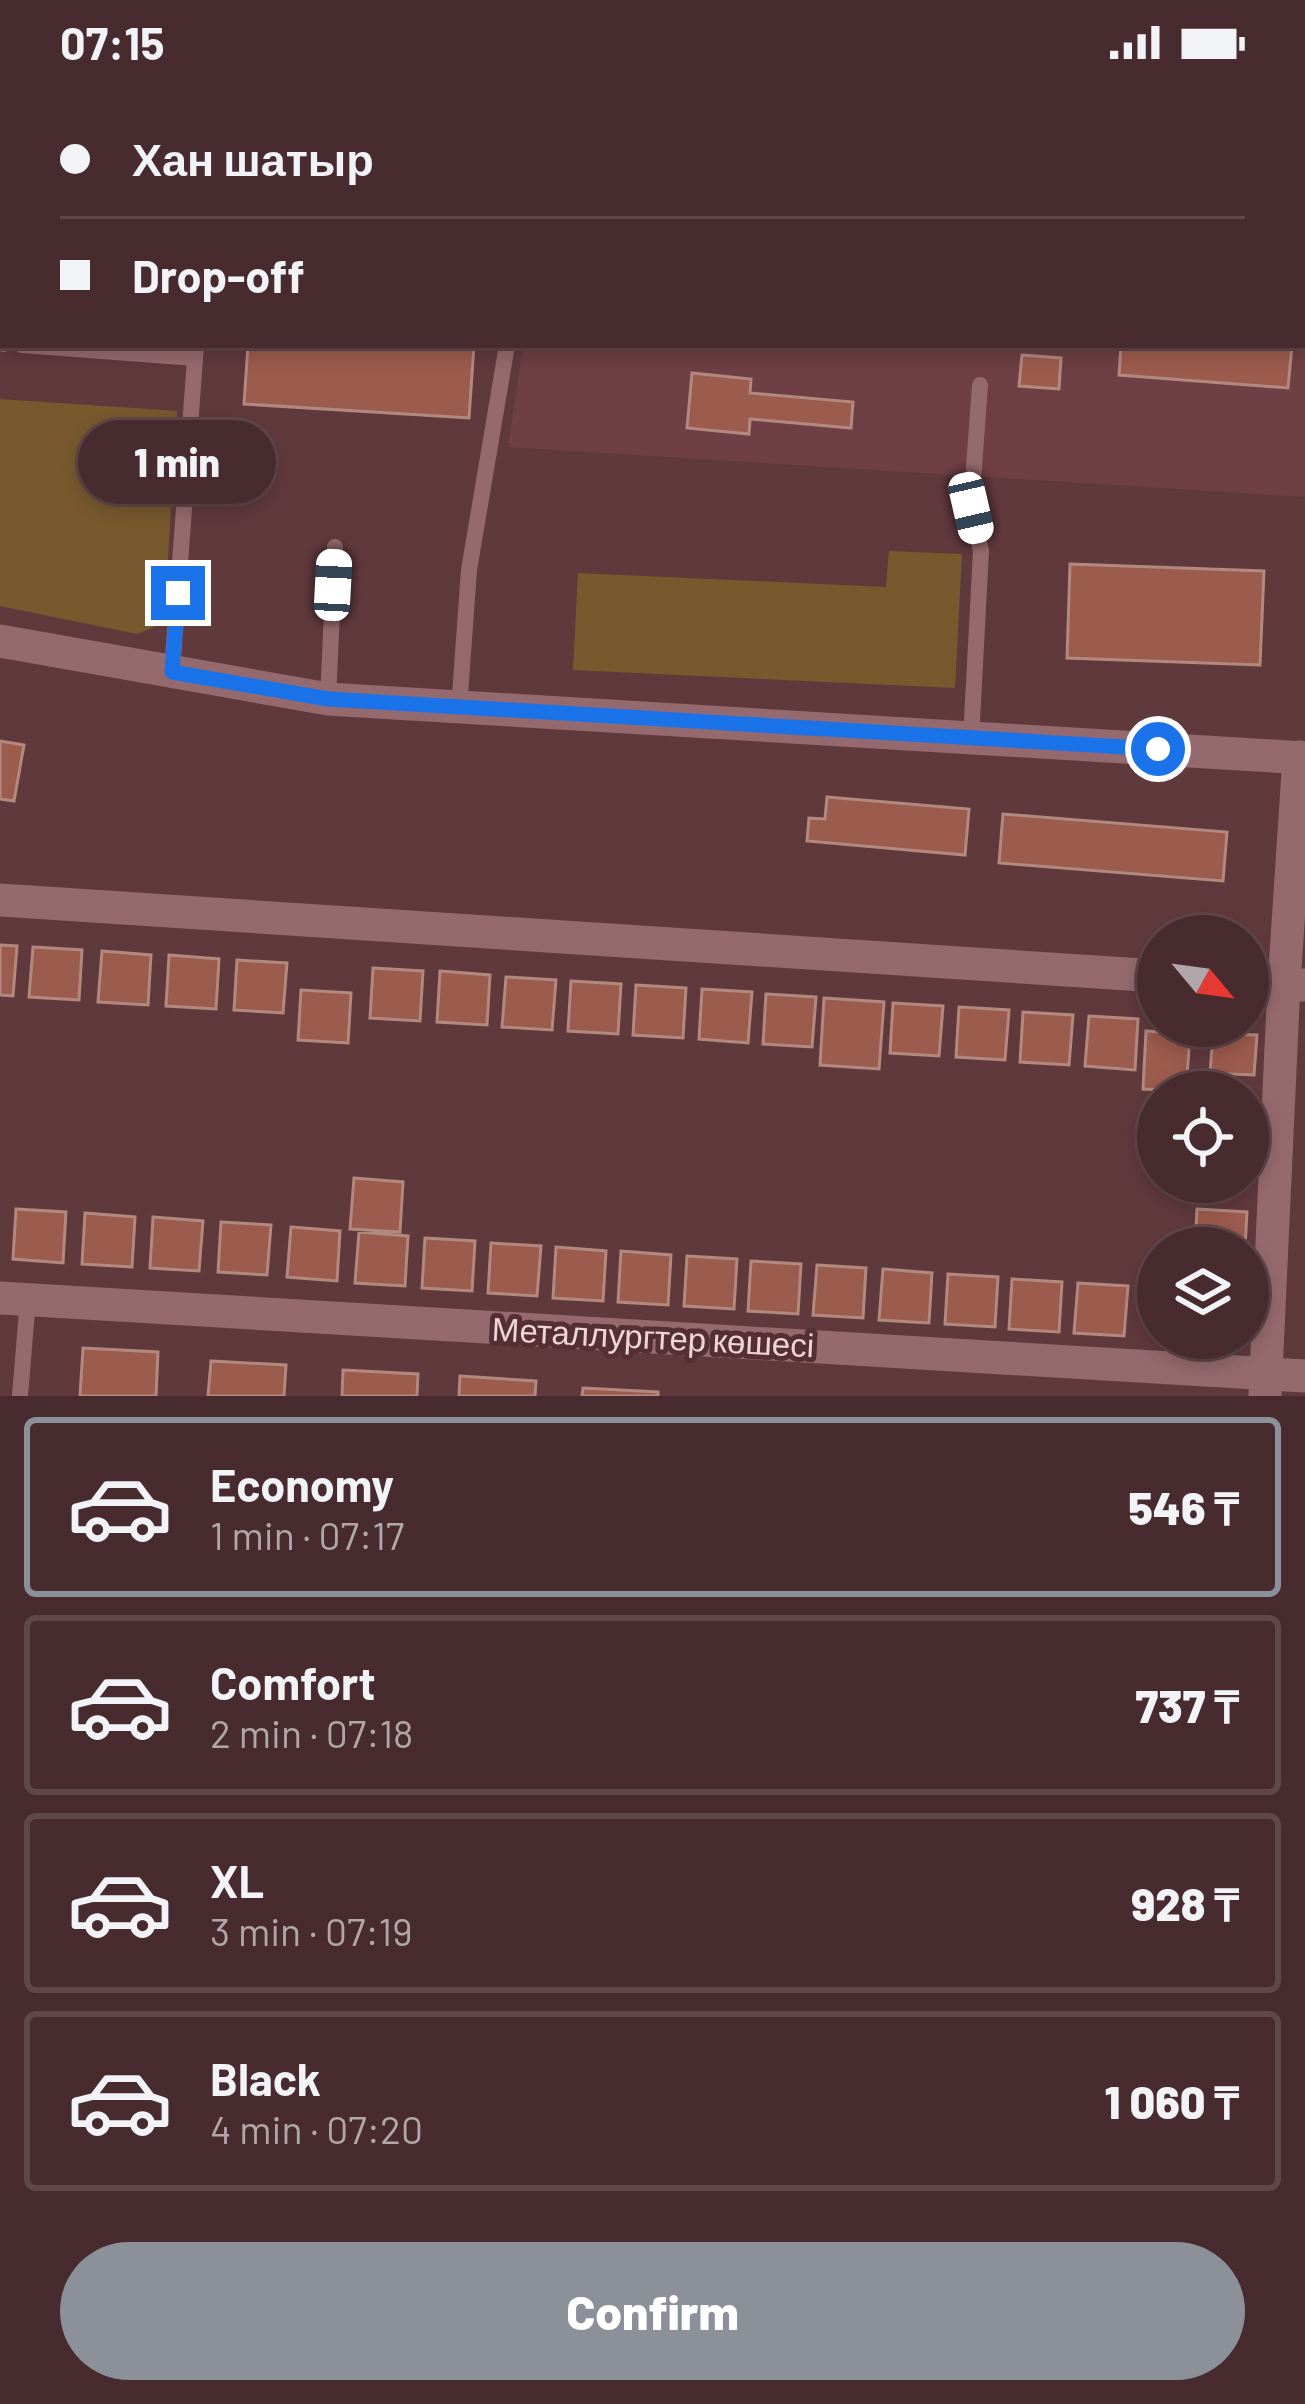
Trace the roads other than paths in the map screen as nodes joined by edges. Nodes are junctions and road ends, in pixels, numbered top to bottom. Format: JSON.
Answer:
{"nodes":[{"id":1,"x":109,"y":348,"type":"edge"},
{"id":2,"x":507,"y":348,"type":"edge"},
{"id":3,"x":196,"y":351,"type":"edge"},
{"id":4,"x":980,"y":385,"type":"dead end"},
{"id":5,"x":335,"y":547,"type":"dead end"},
{"id":6,"x":0,"y":641,"type":"edge"},
{"id":7,"x":172,"y":672,"type":"junction"},
{"id":8,"x":328,"y":699,"type":"junction"},
{"id":9,"x":459,"y":709,"type":"junction"},
{"id":10,"x":971,"y":739,"type":"junction"},
{"id":11,"x":1302,"y":758,"type":"edge"},
{"id":12,"x":0,"y":900,"type":"edge"},
{"id":13,"x":1137,"y":975,"type":"edge"},
{"id":14,"x":1294,"y":985,"type":"edge"},
{"id":15,"x":14,"y":1298,"type":"edge"},
{"id":16,"x":1305,"y":1376,"type":"edge"},
{"id":17,"x":1265,"y":1384,"type":"edge"},
{"id":18,"x":20,"y":1396,"type":"edge"}],
"edges":[{"from":1,"to":3,"type":"lane"},
{"from":2,"to":9,"type":"lane"},
{"from":3,"to":7,"type":"lane"},
{"from":4,"to":10,"type":"lane"},
{"from":5,"to":8,"type":"lane"},
{"from":6,"to":7,"type":"street"},
{"from":7,"to":8,"type":"street"},
{"from":8,"to":9,"type":"street"},
{"from":9,"to":10,"type":"street"},
{"from":10,"to":11,"type":"street"},
{"from":11,"to":14,"type":"street"},
{"from":12,"to":13,"type":"street"},
{"from":14,"to":17,"type":"street"},
{"from":15,"to":17,"type":"street","name":"Металлургтер көшесі"},
{"from":15,"to":18,"type":"lane"},
{"from":16,"to":17,"type":"street","name":"Металлургтер көшесі"}]}
